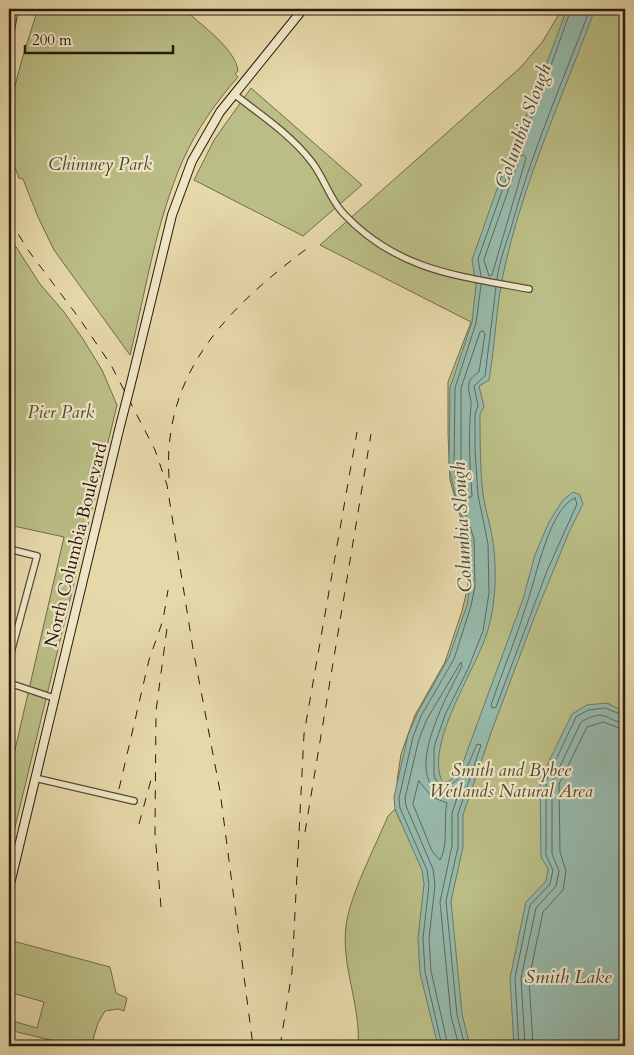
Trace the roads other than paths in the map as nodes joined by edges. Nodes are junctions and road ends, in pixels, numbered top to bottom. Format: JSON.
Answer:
{"nodes":[{"id":1,"x":15,"y":9,"type":"edge"},
{"id":2,"x":303,"y":9,"type":"edge"},
{"id":3,"x":9,"y":42,"type":"edge"},
{"id":4,"x":234,"y":94,"type":"junction"},
{"id":5,"x":529,"y":289,"type":"dead end"},
{"id":6,"x":9,"y":549,"type":"edge"},
{"id":7,"x":9,"y":660,"type":"edge"},
{"id":8,"x":9,"y":683,"type":"edge"},
{"id":9,"x":54,"y":698,"type":"junction"},
{"id":10,"x":34,"y":778,"type":"junction"},
{"id":11,"x":134,"y":801,"type":"dead end"},
{"id":12,"x":9,"y":888,"type":"edge"}],
"edges":[{"from":1,"to":3,"type":"street"},
{"from":2,"to":4,"type":"main road","name":"North Columbia Boulevard"},
{"from":4,"to":5,"type":"street"},
{"from":4,"to":9,"type":"main road","name":"North Columbia Boulevard","bridge":true},
{"from":6,"to":7,"type":"street"},
{"from":8,"to":9,"type":"street"},
{"from":9,"to":10,"type":"main road","name":"North Columbia Boulevard"},
{"from":10,"to":11,"type":"street"},
{"from":10,"to":12,"type":"main road","name":"North Columbia Boulevard"}]}
